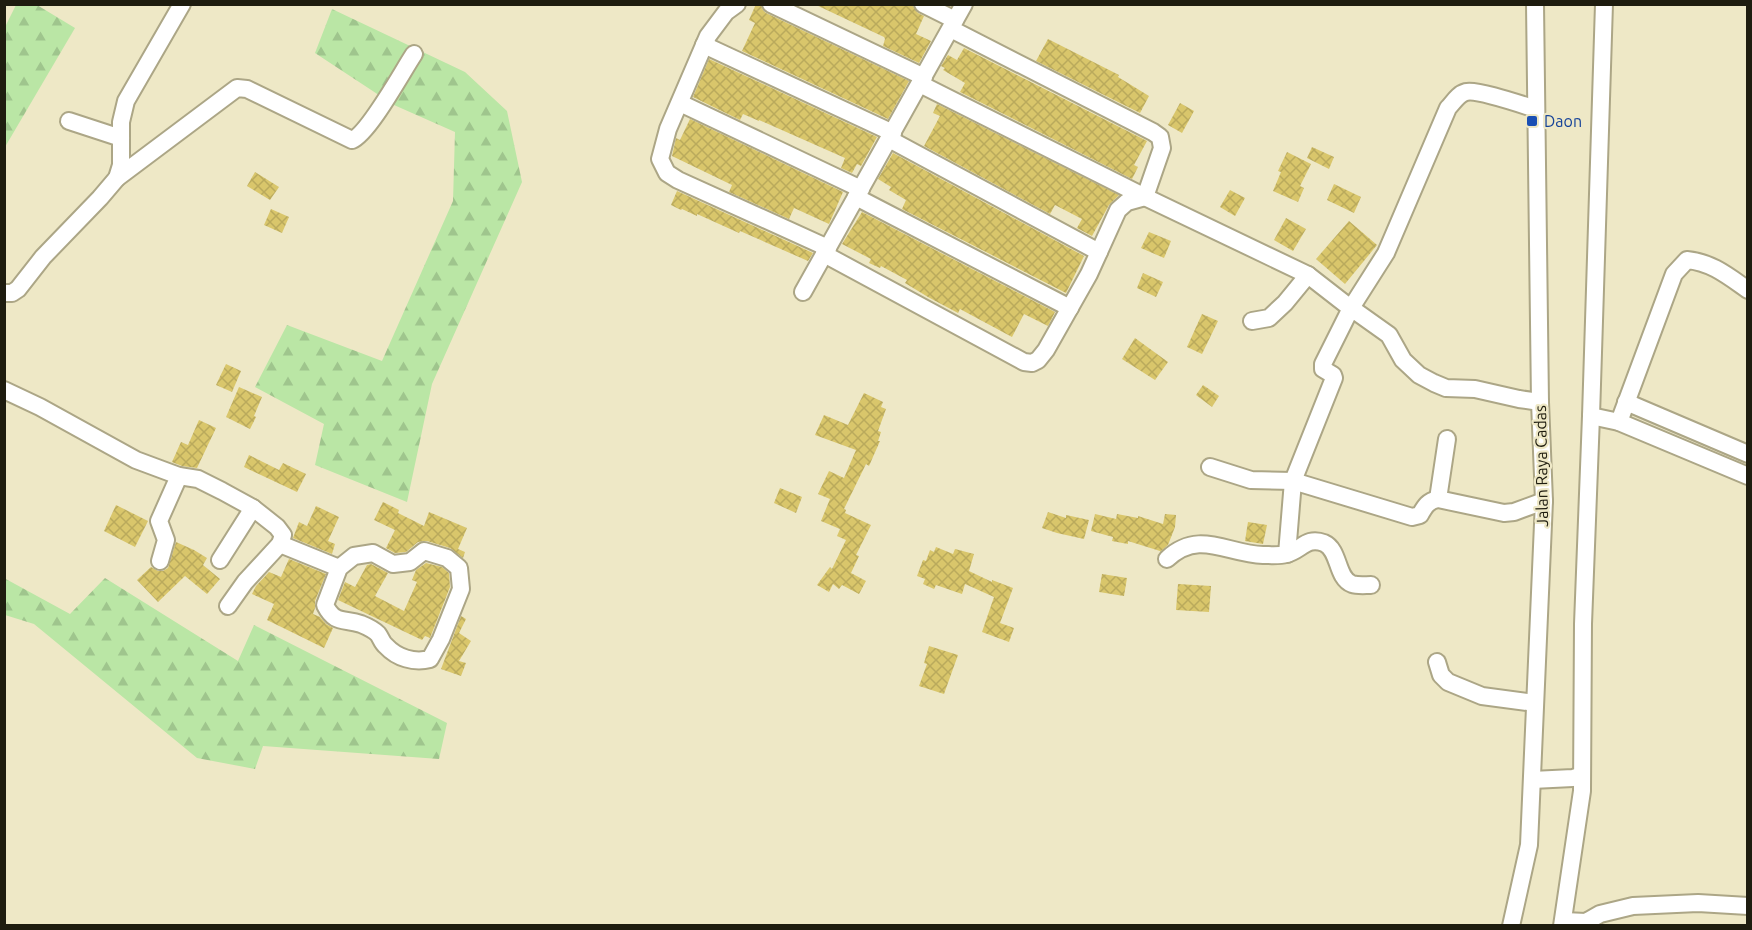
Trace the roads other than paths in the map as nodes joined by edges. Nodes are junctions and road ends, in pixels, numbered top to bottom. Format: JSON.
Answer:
{"nodes":[{"id":1,"x":182,"y":4,"type":"edge"},
{"id":2,"x":737,"y":4,"type":"edge"},
{"id":3,"x":771,"y":4,"type":"edge"},
{"id":4,"x":923,"y":4,"type":"edge"},
{"id":5,"x":964,"y":4,"type":"edge"},
{"id":6,"x":1535,"y":4,"type":"edge"},
{"id":7,"x":1604,"y":4,"type":"edge"},
{"id":8,"x":953,"y":25,"type":"junction"},
{"id":9,"x":704,"y":45,"type":"junction"},
{"id":10,"x":414,"y":54,"type":"dead end"},
{"id":11,"x":922,"y":80,"type":"junction"},
{"id":12,"x":680,"y":103,"type":"junction"},
{"id":13,"x":1536,"y":109,"type":"junction"},
{"id":14,"x":69,"y":121,"type":"dead end"},
{"id":15,"x":891,"y":136,"type":"junction"},
{"id":16,"x":121,"y":138,"type":"junction"},
{"id":17,"x":117,"y":178,"type":"junction"},
{"id":18,"x":859,"y":193,"type":"junction"},
{"id":19,"x":1145,"y":197,"type":"junction"},
{"id":20,"x":826,"y":251,"type":"junction"},
{"id":21,"x":1099,"y":252,"type":"junction"},
{"id":22,"x":1308,"y":275,"type":"junction"},
{"id":23,"x":1748,"y":290,"type":"edge"},
{"id":24,"x":803,"y":292,"type":"dead end"},
{"id":25,"x":5,"y":296,"type":"edge"},
{"id":26,"x":1070,"y":308,"type":"junction"},
{"id":27,"x":1351,"y":308,"type":"junction"},
{"id":28,"x":1252,"y":321,"type":"dead end"},
{"id":29,"x":4,"y":390,"type":"edge"},
{"id":30,"x":1540,"y":402,"type":"junction"},
{"id":31,"x":1626,"y":402,"type":"junction"},
{"id":32,"x":1592,"y":417,"type":"junction"},
{"id":33,"x":1619,"y":422,"type":"junction"},
{"id":34,"x":1447,"y":439,"type":"dead end"},
{"id":35,"x":1748,"y":454,"type":"edge"},
{"id":36,"x":1210,"y":468,"type":"dead end"},
{"id":37,"x":179,"y":476,"type":"junction"},
{"id":38,"x":1748,"y":476,"type":"edge"},
{"id":39,"x":1293,"y":481,"type":"junction"},
{"id":40,"x":1438,"y":499,"type":"junction"},
{"id":41,"x":1544,"y":501,"type":"junction"},
{"id":42,"x":253,"y":508,"type":"junction"},
{"id":43,"x":280,"y":544,"type":"junction"},
{"id":44,"x":1287,"y":554,"type":"junction"},
{"id":45,"x":1167,"y":559,"type":"dead end"},
{"id":46,"x":160,"y":561,"type":"dead end"},
{"id":47,"x":220,"y":561,"type":"dead end"},
{"id":48,"x":339,"y":568,"type":"junction"},
{"id":49,"x":1371,"y":585,"type":"dead end"},
{"id":50,"x":228,"y":606,"type":"dead end"},
{"id":51,"x":1437,"y":662,"type":"dead end"},
{"id":52,"x":1535,"y":703,"type":"junction"},
{"id":53,"x":1577,"y":776,"type":"junction"},
{"id":54,"x":1535,"y":779,"type":"junction"},
{"id":55,"x":1748,"y":906,"type":"edge"},
{"id":56,"x":1563,"y":923,"type":"edge"},
{"id":57,"x":1511,"y":926,"type":"edge"}],
"edges":[{"from":1,"to":16,"type":"street"},
{"from":2,"to":9,"type":"street"},
{"from":3,"to":11,"type":"street"},
{"from":4,"to":8,"type":"street"},
{"from":5,"to":8,"type":"street"},
{"from":6,"to":13,"type":"street","name":"Jalan Raya Cadas"},
{"from":7,"to":32,"type":"street"},
{"from":8,"to":11,"type":"street"},
{"from":8,"to":19,"type":"street"},
{"from":9,"to":12,"type":"street"},
{"from":9,"to":15,"type":"street"},
{"from":10,"to":17,"type":"street"},
{"from":11,"to":15,"type":"street"},
{"from":11,"to":19,"type":"street"},
{"from":12,"to":18,"type":"street"},
{"from":12,"to":20,"type":"street"},
{"from":13,"to":27,"type":"street"},
{"from":13,"to":30,"type":"street","name":"Jalan Raya Cadas"},
{"from":14,"to":16,"type":"street"},
{"from":15,"to":18,"type":"street"},
{"from":15,"to":21,"type":"street"},
{"from":16,"to":17,"type":"street"},
{"from":17,"to":25,"type":"street"},
{"from":18,"to":20,"type":"street"},
{"from":18,"to":26,"type":"street"},
{"from":19,"to":21,"type":"street"},
{"from":19,"to":22,"type":"street"},
{"from":20,"to":24,"type":"street"},
{"from":20,"to":26,"type":"street"},
{"from":21,"to":26,"type":"street"},
{"from":22,"to":27,"type":"street"},
{"from":22,"to":28,"type":"street"},
{"from":23,"to":31,"type":"street"},
{"from":27,"to":30,"type":"street"},
{"from":27,"to":39,"type":"street"},
{"from":29,"to":37,"type":"street"},
{"from":30,"to":41,"type":"street","name":"Jalan Raya Cadas"},
{"from":31,"to":33,"type":"street"},
{"from":31,"to":35,"type":"street"},
{"from":32,"to":33,"type":"street"},
{"from":32,"to":53,"type":"street"},
{"from":33,"to":38,"type":"street"},
{"from":34,"to":40,"type":"street"},
{"from":36,"to":39,"type":"street"},
{"from":37,"to":42,"type":"street"},
{"from":37,"to":46,"type":"street"},
{"from":39,"to":40,"type":"street"},
{"from":39,"to":44,"type":"street"},
{"from":40,"to":41,"type":"street"},
{"from":41,"to":52,"type":"street","name":"Jalan Raya Cadas"},
{"from":42,"to":43,"type":"street"},
{"from":42,"to":47,"type":"street"},
{"from":43,"to":48,"type":"street"},
{"from":43,"to":50,"type":"street"},
{"from":44,"to":45,"type":"street"},
{"from":44,"to":49,"type":"street"},
{"from":48,"to":48,"type":"street"},
{"from":51,"to":52,"type":"street"},
{"from":52,"to":54,"type":"street","name":"Jalan Raya Cadas"},
{"from":53,"to":54,"type":"street"},
{"from":53,"to":56,"type":"street"},
{"from":54,"to":57,"type":"street","name":"Jalan Raya Cadas"},
{"from":55,"to":56,"type":"street"}]}
